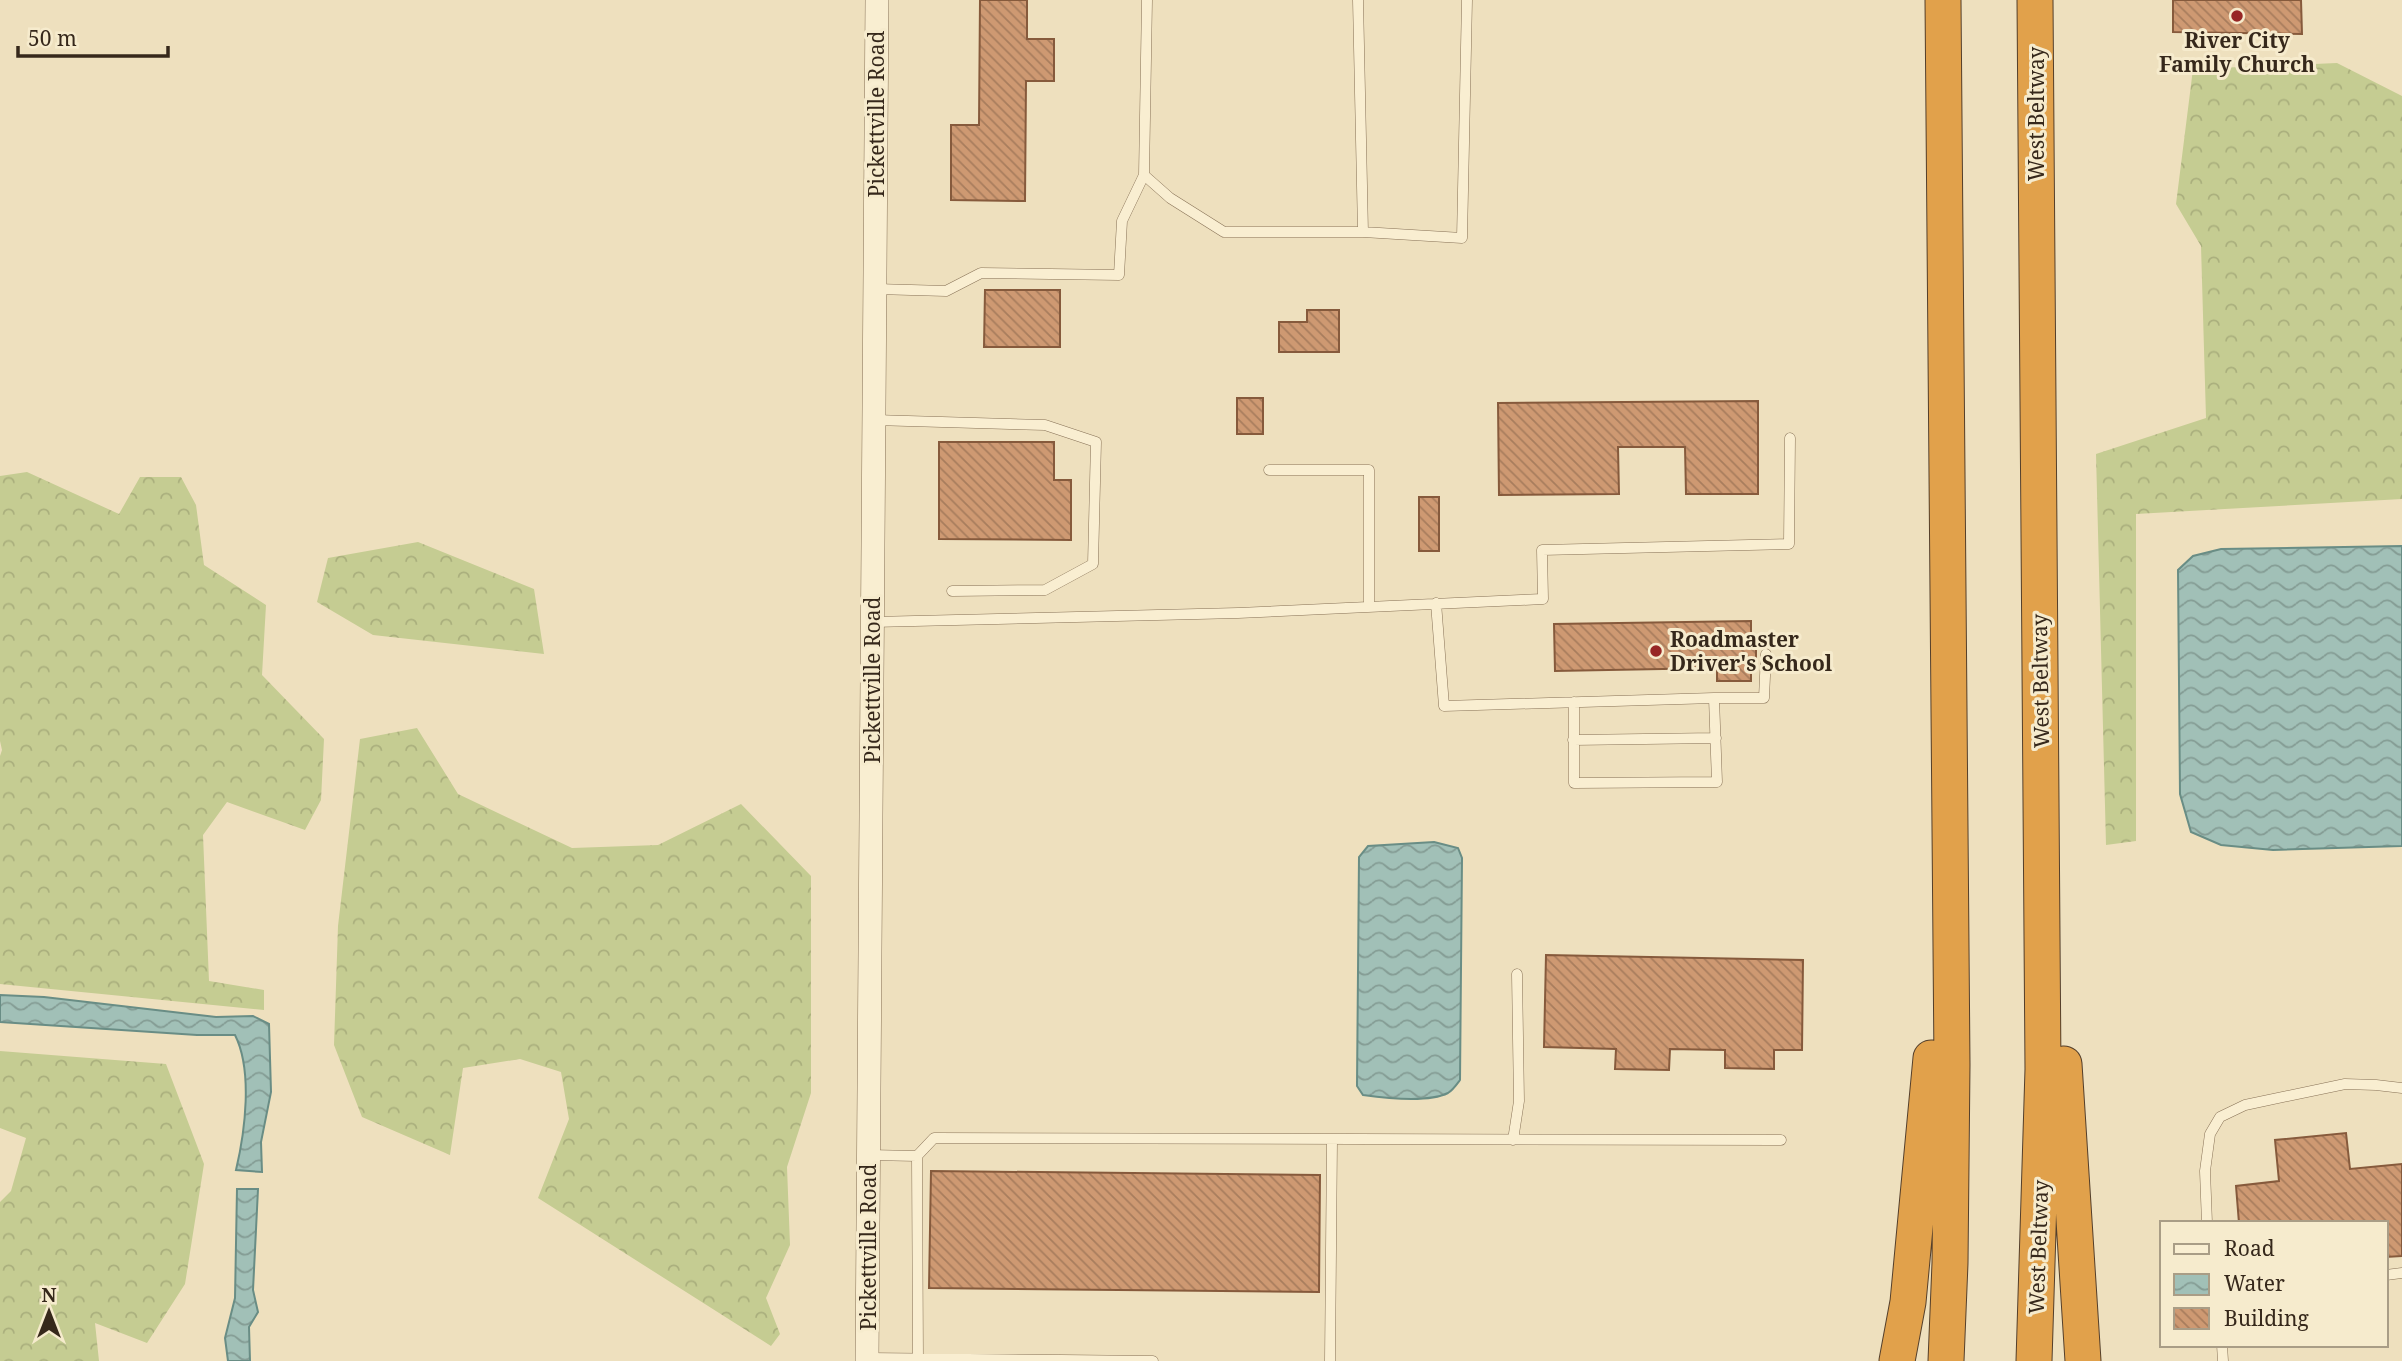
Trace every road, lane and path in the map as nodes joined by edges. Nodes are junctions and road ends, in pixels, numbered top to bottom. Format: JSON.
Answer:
{"nodes":[{"id":1,"x":877,"y":0,"type":"edge"},
{"id":2,"x":1147,"y":0,"type":"edge"},
{"id":3,"x":1358,"y":0,"type":"edge"},
{"id":4,"x":1467,"y":0,"type":"edge"},
{"id":5,"x":1943,"y":0,"type":"edge"},
{"id":6,"x":2035,"y":0,"type":"edge"},
{"id":7,"x":1144,"y":175,"type":"junction"},
{"id":8,"x":1363,"y":232,"type":"junction"},
{"id":9,"x":875,"y":289,"type":"junction"},
{"id":10,"x":874,"y":421,"type":"junction"},
{"id":11,"x":1790,"y":438,"type":"dead end"},
{"id":12,"x":1269,"y":470,"type":"dead end"},
{"id":13,"x":952,"y":591,"type":"dead end"},
{"id":14,"x":1436,"y":603,"type":"junction"},
{"id":15,"x":1369,"y":606,"type":"junction"},
{"id":16,"x":873,"y":622,"type":"junction"},
{"id":17,"x":1766,"y":654,"type":"dead end"},
{"id":18,"x":1714,"y":698,"type":"junction"},
{"id":19,"x":1574,"y":702,"type":"junction"},
{"id":20,"x":1716,"y":738,"type":"junction"},
{"id":21,"x":1573,"y":740,"type":"junction"},
{"id":22,"x":2041,"y":774,"type":"junction"},
{"id":23,"x":1950,"y":845,"type":"junction"},
{"id":24,"x":1517,"y":974,"type":"dead end"},
{"id":25,"x":2402,"y":1088,"type":"edge"},
{"id":26,"x":1332,"y":1140,"type":"junction"},
{"id":27,"x":1513,"y":1140,"type":"junction"},
{"id":28,"x":1781,"y":1140,"type":"dead end"},
{"id":29,"x":868,"y":1155,"type":"junction"},
{"id":30,"x":917,"y":1156,"type":"junction"},
{"id":31,"x":2207,"y":1221,"type":"edge"},
{"id":32,"x":867,"y":1359,"type":"edge"},
{"id":33,"x":918,"y":1360,"type":"edge"},
{"id":34,"x":1153,"y":1361,"type":"edge"},
{"id":35,"x":1330,"y":1361,"type":"edge"},
{"id":36,"x":1897,"y":1361,"type":"edge"},
{"id":37,"x":1946,"y":1361,"type":"edge"},
{"id":38,"x":2034,"y":1361,"type":"edge"},
{"id":39,"x":2083,"y":1361,"type":"edge"}],
"edges":[{"from":1,"to":9,"type":"street","name":"Pickettville Road"},
{"from":2,"to":7,"type":"lane"},
{"from":3,"to":8,"type":"lane"},
{"from":4,"to":8,"type":"lane"},
{"from":5,"to":23,"type":"highway"},
{"from":6,"to":22,"type":"highway","name":"West Beltway"},
{"from":7,"to":8,"type":"lane"},
{"from":7,"to":9,"type":"lane"},
{"from":9,"to":10,"type":"street","name":"Pickettville Road"},
{"from":10,"to":13,"type":"lane"},
{"from":10,"to":16,"type":"street","name":"Pickettville Road"},
{"from":11,"to":14,"type":"lane"},
{"from":12,"to":15,"type":"lane"},
{"from":14,"to":15,"type":"lane"},
{"from":14,"to":19,"type":"lane"},
{"from":15,"to":16,"type":"lane"},
{"from":16,"to":29,"type":"street","name":"Pickettville Road"},
{"from":17,"to":18,"type":"lane"},
{"from":18,"to":19,"type":"lane"},
{"from":18,"to":20,"type":"lane"},
{"from":19,"to":21,"type":"lane"},
{"from":20,"to":21,"type":"lane"},
{"from":20,"to":21,"type":"lane"},
{"from":22,"to":38,"type":"highway","name":"West Beltway"},
{"from":22,"to":39,"type":"highway"},
{"from":23,"to":36,"type":"highway"},
{"from":23,"to":37,"type":"highway"},
{"from":24,"to":27,"type":"lane"},
{"from":25,"to":31,"type":"lane"},
{"from":26,"to":27,"type":"lane"},
{"from":26,"to":30,"type":"lane"},
{"from":26,"to":35,"type":"lane"},
{"from":27,"to":28,"type":"lane"},
{"from":29,"to":30,"type":"lane"},
{"from":29,"to":32,"type":"street","name":"Pickettville Road"},
{"from":30,"to":33,"type":"lane"},
{"from":32,"to":33,"type":"lane"},
{"from":33,"to":34,"type":"lane"}]}
